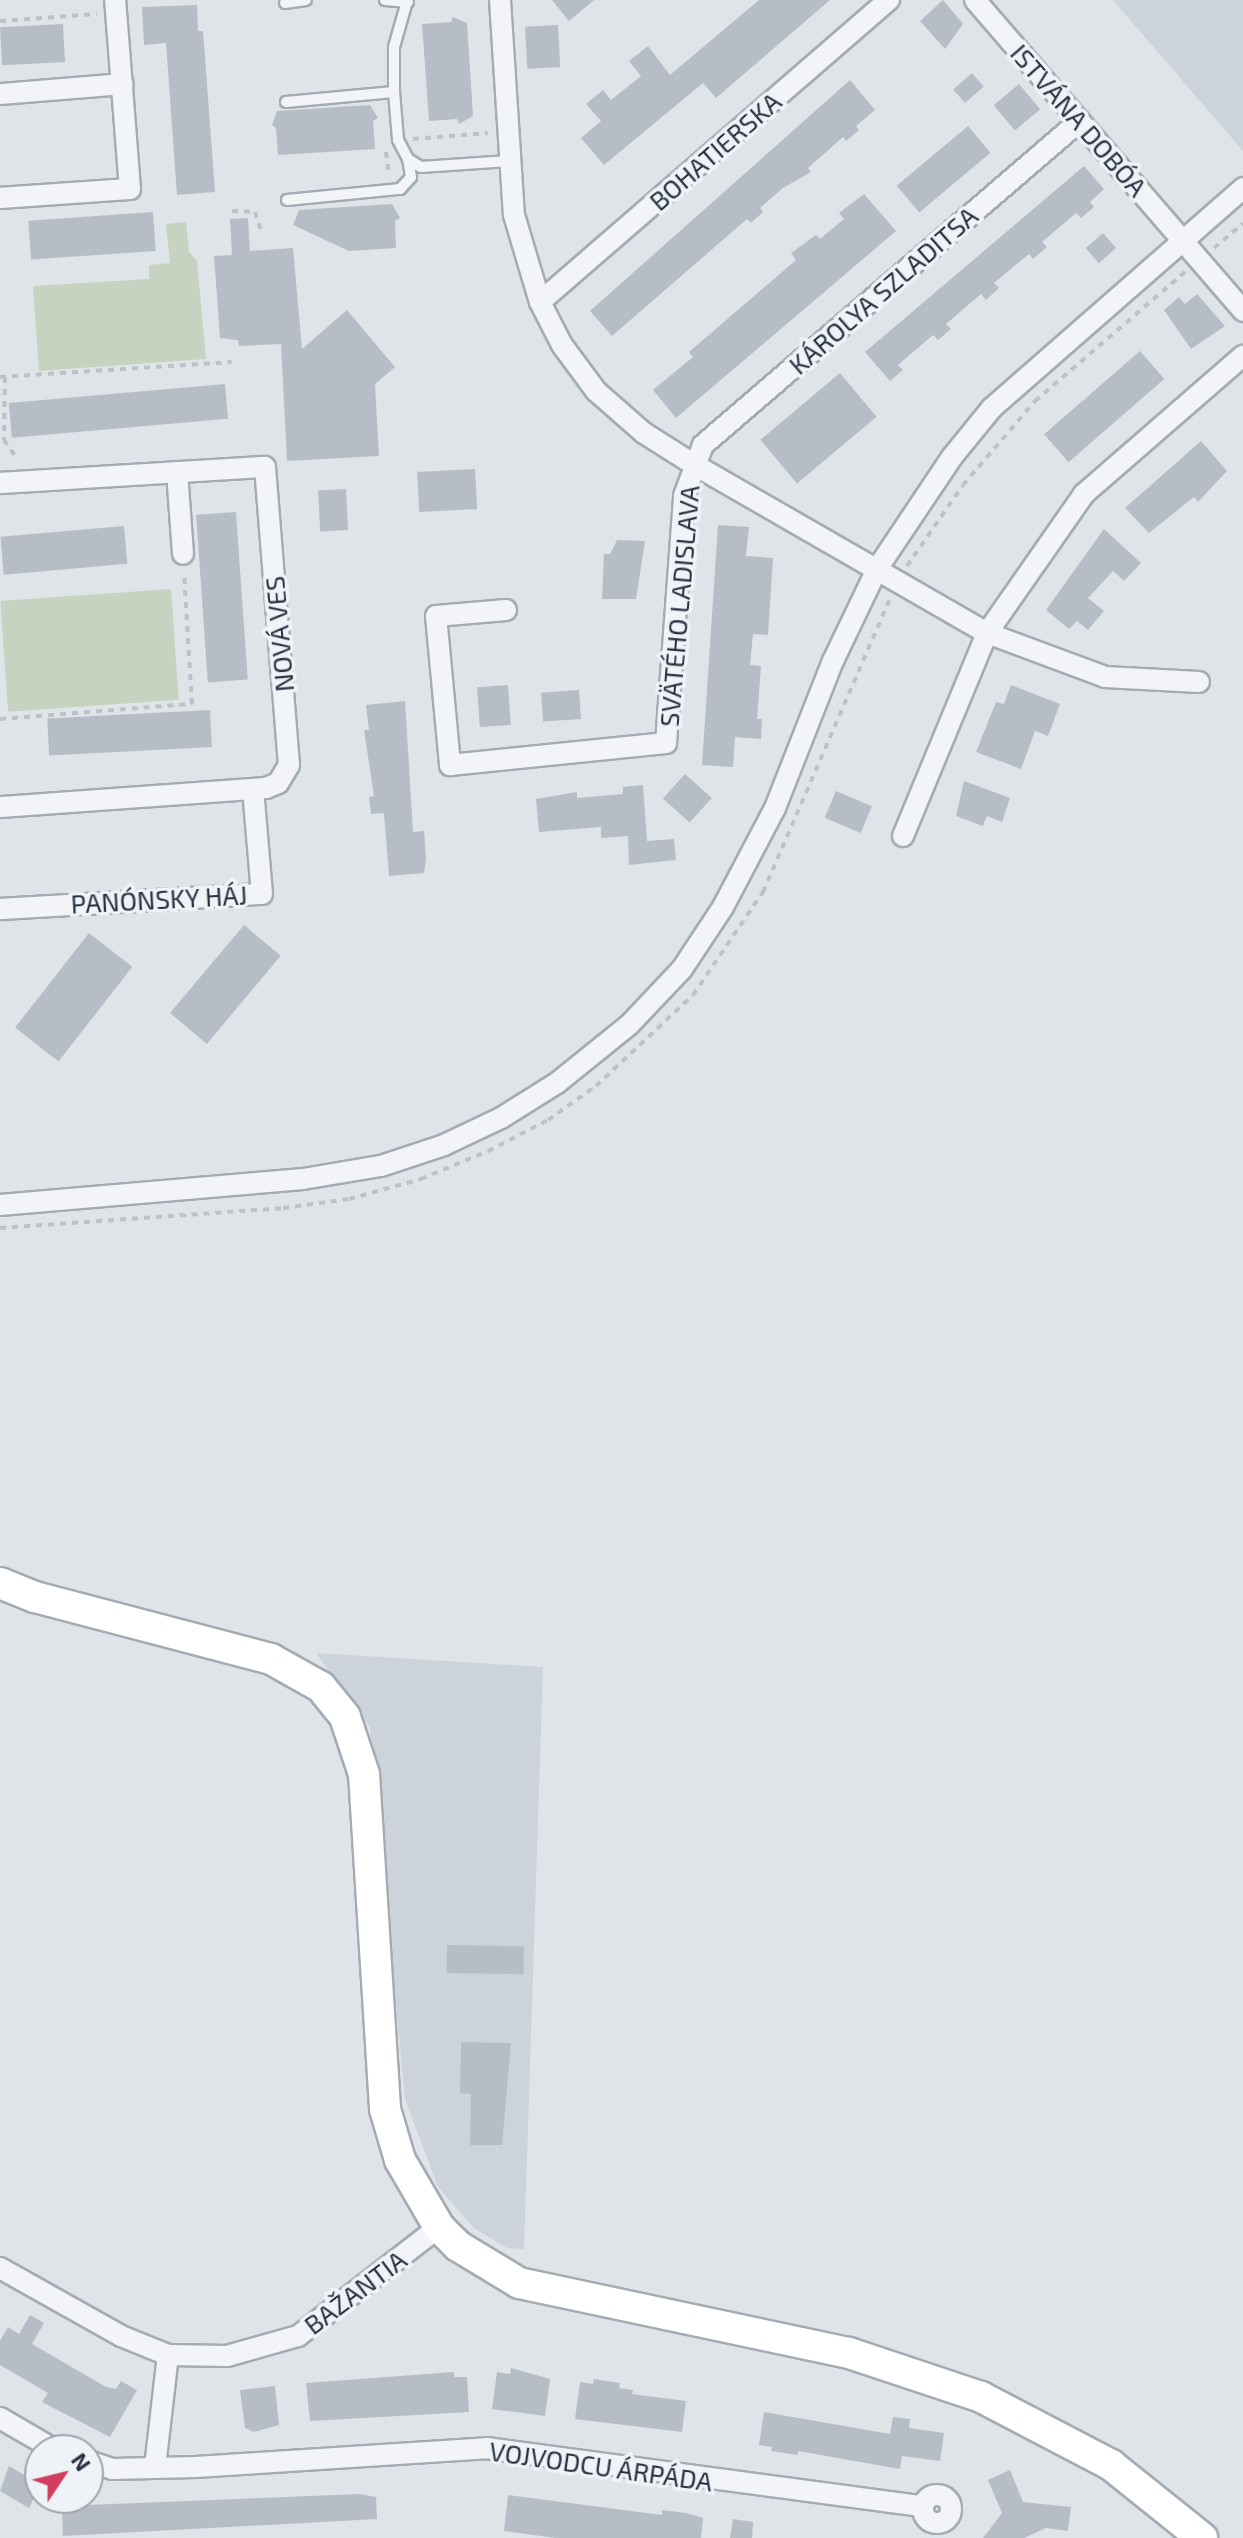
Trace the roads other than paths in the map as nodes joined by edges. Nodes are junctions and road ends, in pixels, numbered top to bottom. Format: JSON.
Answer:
{"nodes":[{"id":1,"x":306,"y":0,"type":"edge"},
{"id":2,"x":385,"y":0,"type":"edge"},
{"id":3,"x":500,"y":0,"type":"edge"},
{"id":4,"x":889,"y":0,"type":"edge"},
{"id":5,"x":975,"y":0,"type":"edge"},
{"id":6,"x":408,"y":2,"type":"edge"},
{"id":7,"x":285,"y":3,"type":"dead end"},
{"id":8,"x":116,"y":6,"type":"edge"},
{"id":9,"x":123,"y":84,"type":"junction"},
{"id":10,"x":394,"y":92,"type":"junction"},
{"id":11,"x":0,"y":94,"type":"edge"},
{"id":12,"x":286,"y":102,"type":"dead end"},
{"id":13,"x":1080,"y":121,"type":"junction"},
{"id":14,"x":408,"y":159,"type":"junction"},
{"id":15,"x":509,"y":161,"type":"junction"},
{"id":16,"x":1243,"y":188,"type":"edge"},
{"id":17,"x":0,"y":198,"type":"edge"},
{"id":18,"x":287,"y":200,"type":"dead end"},
{"id":19,"x":1184,"y":240,"type":"junction"},
{"id":20,"x":540,"y":302,"type":"junction"},
{"id":21,"x":1243,"y":311,"type":"edge"},
{"id":22,"x":1243,"y":356,"type":"edge"},
{"id":23,"x":693,"y":464,"type":"junction"},
{"id":24,"x":177,"y":472,"type":"junction"},
{"id":25,"x":0,"y":483,"type":"edge"},
{"id":26,"x":183,"y":554,"type":"road end"},
{"id":27,"x":877,"y":569,"type":"junction"},
{"id":28,"x":506,"y":610,"type":"dead end"},
{"id":29,"x":987,"y":633,"type":"junction"},
{"id":30,"x":1199,"y":682,"type":"dead end"},
{"id":31,"x":253,"y":789,"type":"junction"},
{"id":32,"x":0,"y":807,"type":"edge"},
{"id":33,"x":903,"y":836,"type":"dead end"},
{"id":34,"x":0,"y":909,"type":"edge"},
{"id":35,"x":0,"y":1205,"type":"edge"},
{"id":36,"x":0,"y":1583,"type":"edge"},
{"id":37,"x":439,"y":2227,"type":"junction"},
{"id":38,"x":0,"y":2268,"type":"edge"},
{"id":39,"x":168,"y":2355,"type":"junction"},
{"id":40,"x":0,"y":2418,"type":"edge"},
{"id":41,"x":28,"y":2434,"type":"edge"},
{"id":42,"x":104,"y":2466,"type":"edge"},
{"id":43,"x":155,"y":2467,"type":"junction"},
{"id":44,"x":923,"y":2506,"type":"dead end"},
{"id":45,"x":1202,"y":2538,"type":"edge"}],
"edges":[{"from":1,"to":7,"type":"lane"},
{"from":2,"to":6,"type":"lane"},
{"from":3,"to":15,"type":"street"},
{"from":4,"to":20,"type":"street","name":"BOHATIERSKA"},
{"from":5,"to":13,"type":"street","name":"ISTVÁNA DOBÓA"},
{"from":6,"to":10,"type":"lane"},
{"from":8,"to":9,"type":"street"},
{"from":9,"to":11,"type":"street"},
{"from":9,"to":17,"type":"street"},
{"from":10,"to":12,"type":"lane"},
{"from":10,"to":14,"type":"lane"},
{"from":13,"to":19,"type":"street","name":"ISTVÁNA DOBÓA"},
{"from":13,"to":23,"type":"street","name":"KÁROLYA SZLADITSA"},
{"from":14,"to":15,"type":"lane"},
{"from":14,"to":18,"type":"lane"},
{"from":15,"to":20,"type":"street"},
{"from":16,"to":19,"type":"street"},
{"from":19,"to":21,"type":"street","name":"ISTVÁNA DOBÓA"},
{"from":19,"to":27,"type":"street"},
{"from":20,"to":23,"type":"street"},
{"from":22,"to":29,"type":"street"},
{"from":23,"to":27,"type":"street"},
{"from":23,"to":28,"type":"street","name":"SVÄTÉHO LADISLAVA"},
{"from":24,"to":25,"type":"street","name":"NOVÁ VES"},
{"from":24,"to":26,"type":"street"},
{"from":24,"to":31,"type":"street","name":"NOVÁ VES"},
{"from":27,"to":29,"type":"street"},
{"from":27,"to":35,"type":"street"},
{"from":29,"to":30,"type":"street"},
{"from":29,"to":33,"type":"street"},
{"from":31,"to":32,"type":"street","name":"NOVÁ VES"},
{"from":31,"to":34,"type":"street","name":"PANÓNSKY HÁJ"},
{"from":36,"to":37,"type":"street"},
{"from":37,"to":39,"type":"street","name":"BAŽANTIA"},
{"from":37,"to":45,"type":"street"},
{"from":38,"to":39,"type":"street","name":"BAŽANTIA"},
{"from":39,"to":43,"type":"street"},
{"from":40,"to":41,"type":"street"},
{"from":42,"to":43,"type":"street","name":"VOJVODCU ÁRPÁDA"},
{"from":43,"to":44,"type":"street","name":"VOJVODCU ÁRPÁDA"}]}
